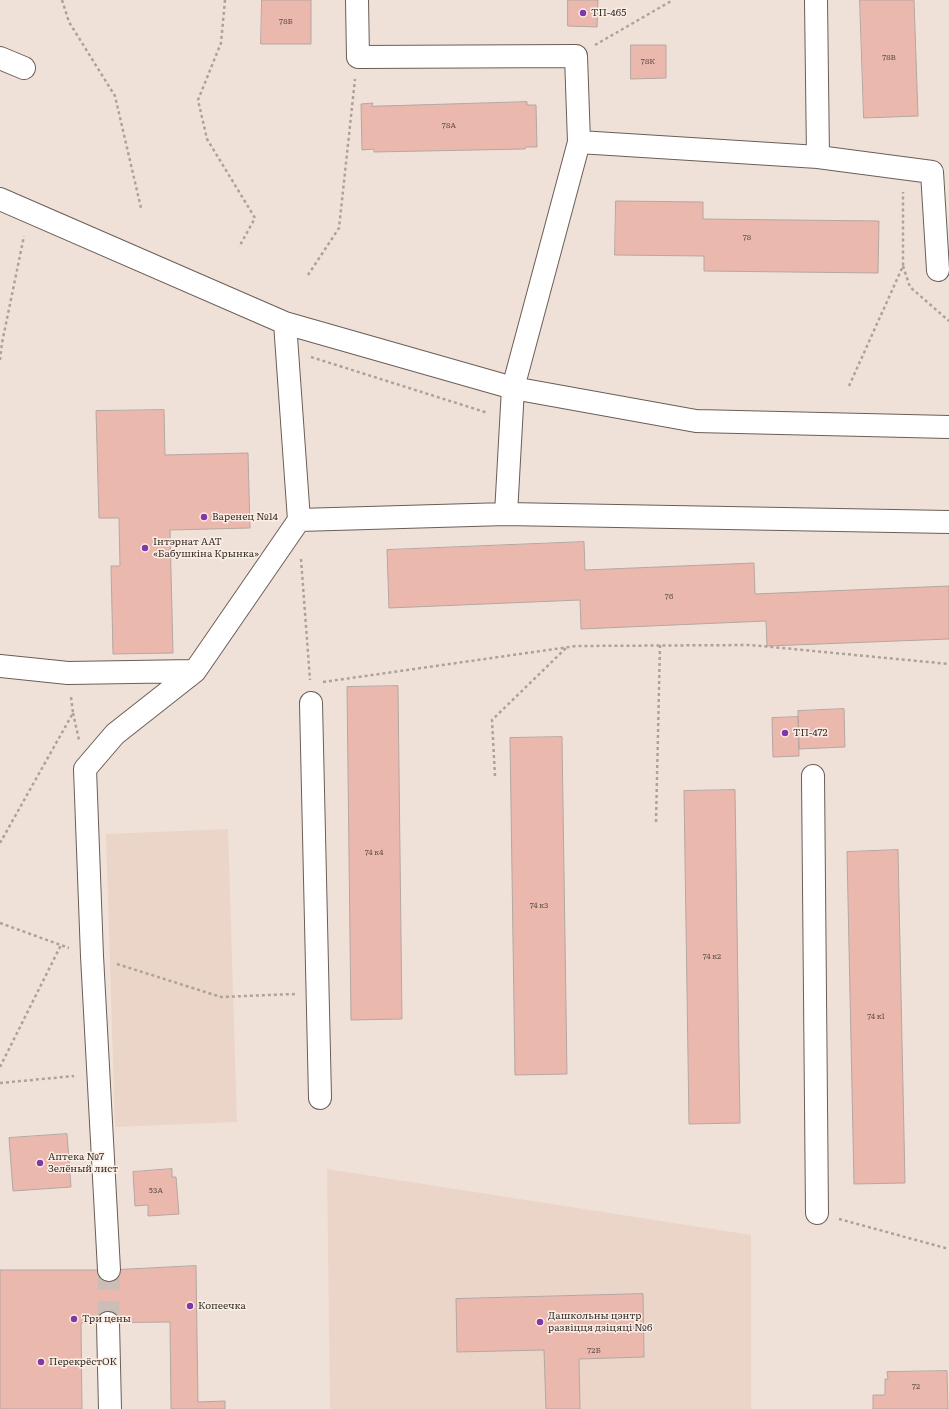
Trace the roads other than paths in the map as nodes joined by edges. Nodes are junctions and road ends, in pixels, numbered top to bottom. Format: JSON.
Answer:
{"nodes":[{"id":1,"x":357,"y":0,"type":"edge"},
{"id":2,"x":816,"y":0,"type":"edge"},
{"id":3,"x":0,"y":58,"type":"edge"},
{"id":4,"x":24,"y":68,"type":"dead end"},
{"id":5,"x":579,"y":142,"type":"junction"},
{"id":6,"x":818,"y":157,"type":"junction"},
{"id":7,"x":0,"y":199,"type":"edge"},
{"id":8,"x":938,"y":270,"type":"dead end"},
{"id":9,"x":285,"y":323,"type":"junction"},
{"id":10,"x":513,"y":388,"type":"junction"},
{"id":11,"x":949,"y":427,"type":"edge"},
{"id":12,"x":506,"y":514,"type":"junction"},
{"id":13,"x":298,"y":520,"type":"junction"},
{"id":14,"x":949,"y":522,"type":"edge"},
{"id":15,"x":0,"y":666,"type":"edge"},
{"id":16,"x":195,"y":671,"type":"junction"},
{"id":17,"x":311,"y":693,"type":"road end"},
{"id":18,"x":813,"y":776,"type":"dead end"},
{"id":19,"x":320,"y":1098,"type":"dead end"},
{"id":20,"x":816,"y":1213,"type":"road end"},
{"id":21,"x":109,"y":1270,"type":"tunnel mouth"},
{"id":22,"x":108,"y":1323,"type":"tunnel mouth"},
{"id":23,"x":110,"y":1409,"type":"edge"}],
"edges":[{"from":1,"to":5,"type":"street"},
{"from":2,"to":6,"type":"street"},
{"from":3,"to":4,"type":"street"},
{"from":5,"to":6,"type":"street"},
{"from":5,"to":10,"type":"street"},
{"from":6,"to":8,"type":"street"},
{"from":7,"to":9,"type":"street"},
{"from":9,"to":10,"type":"street"},
{"from":9,"to":13,"type":"street"},
{"from":10,"to":11,"type":"street"},
{"from":10,"to":12,"type":"street"},
{"from":12,"to":13,"type":"street"},
{"from":12,"to":14,"type":"street"},
{"from":13,"to":16,"type":"street"},
{"from":15,"to":16,"type":"street"},
{"from":16,"to":21,"type":"street"},
{"from":17,"to":19,"type":"street"},
{"from":18,"to":20,"type":"street"},
{"from":22,"to":23,"type":"street"}]}
